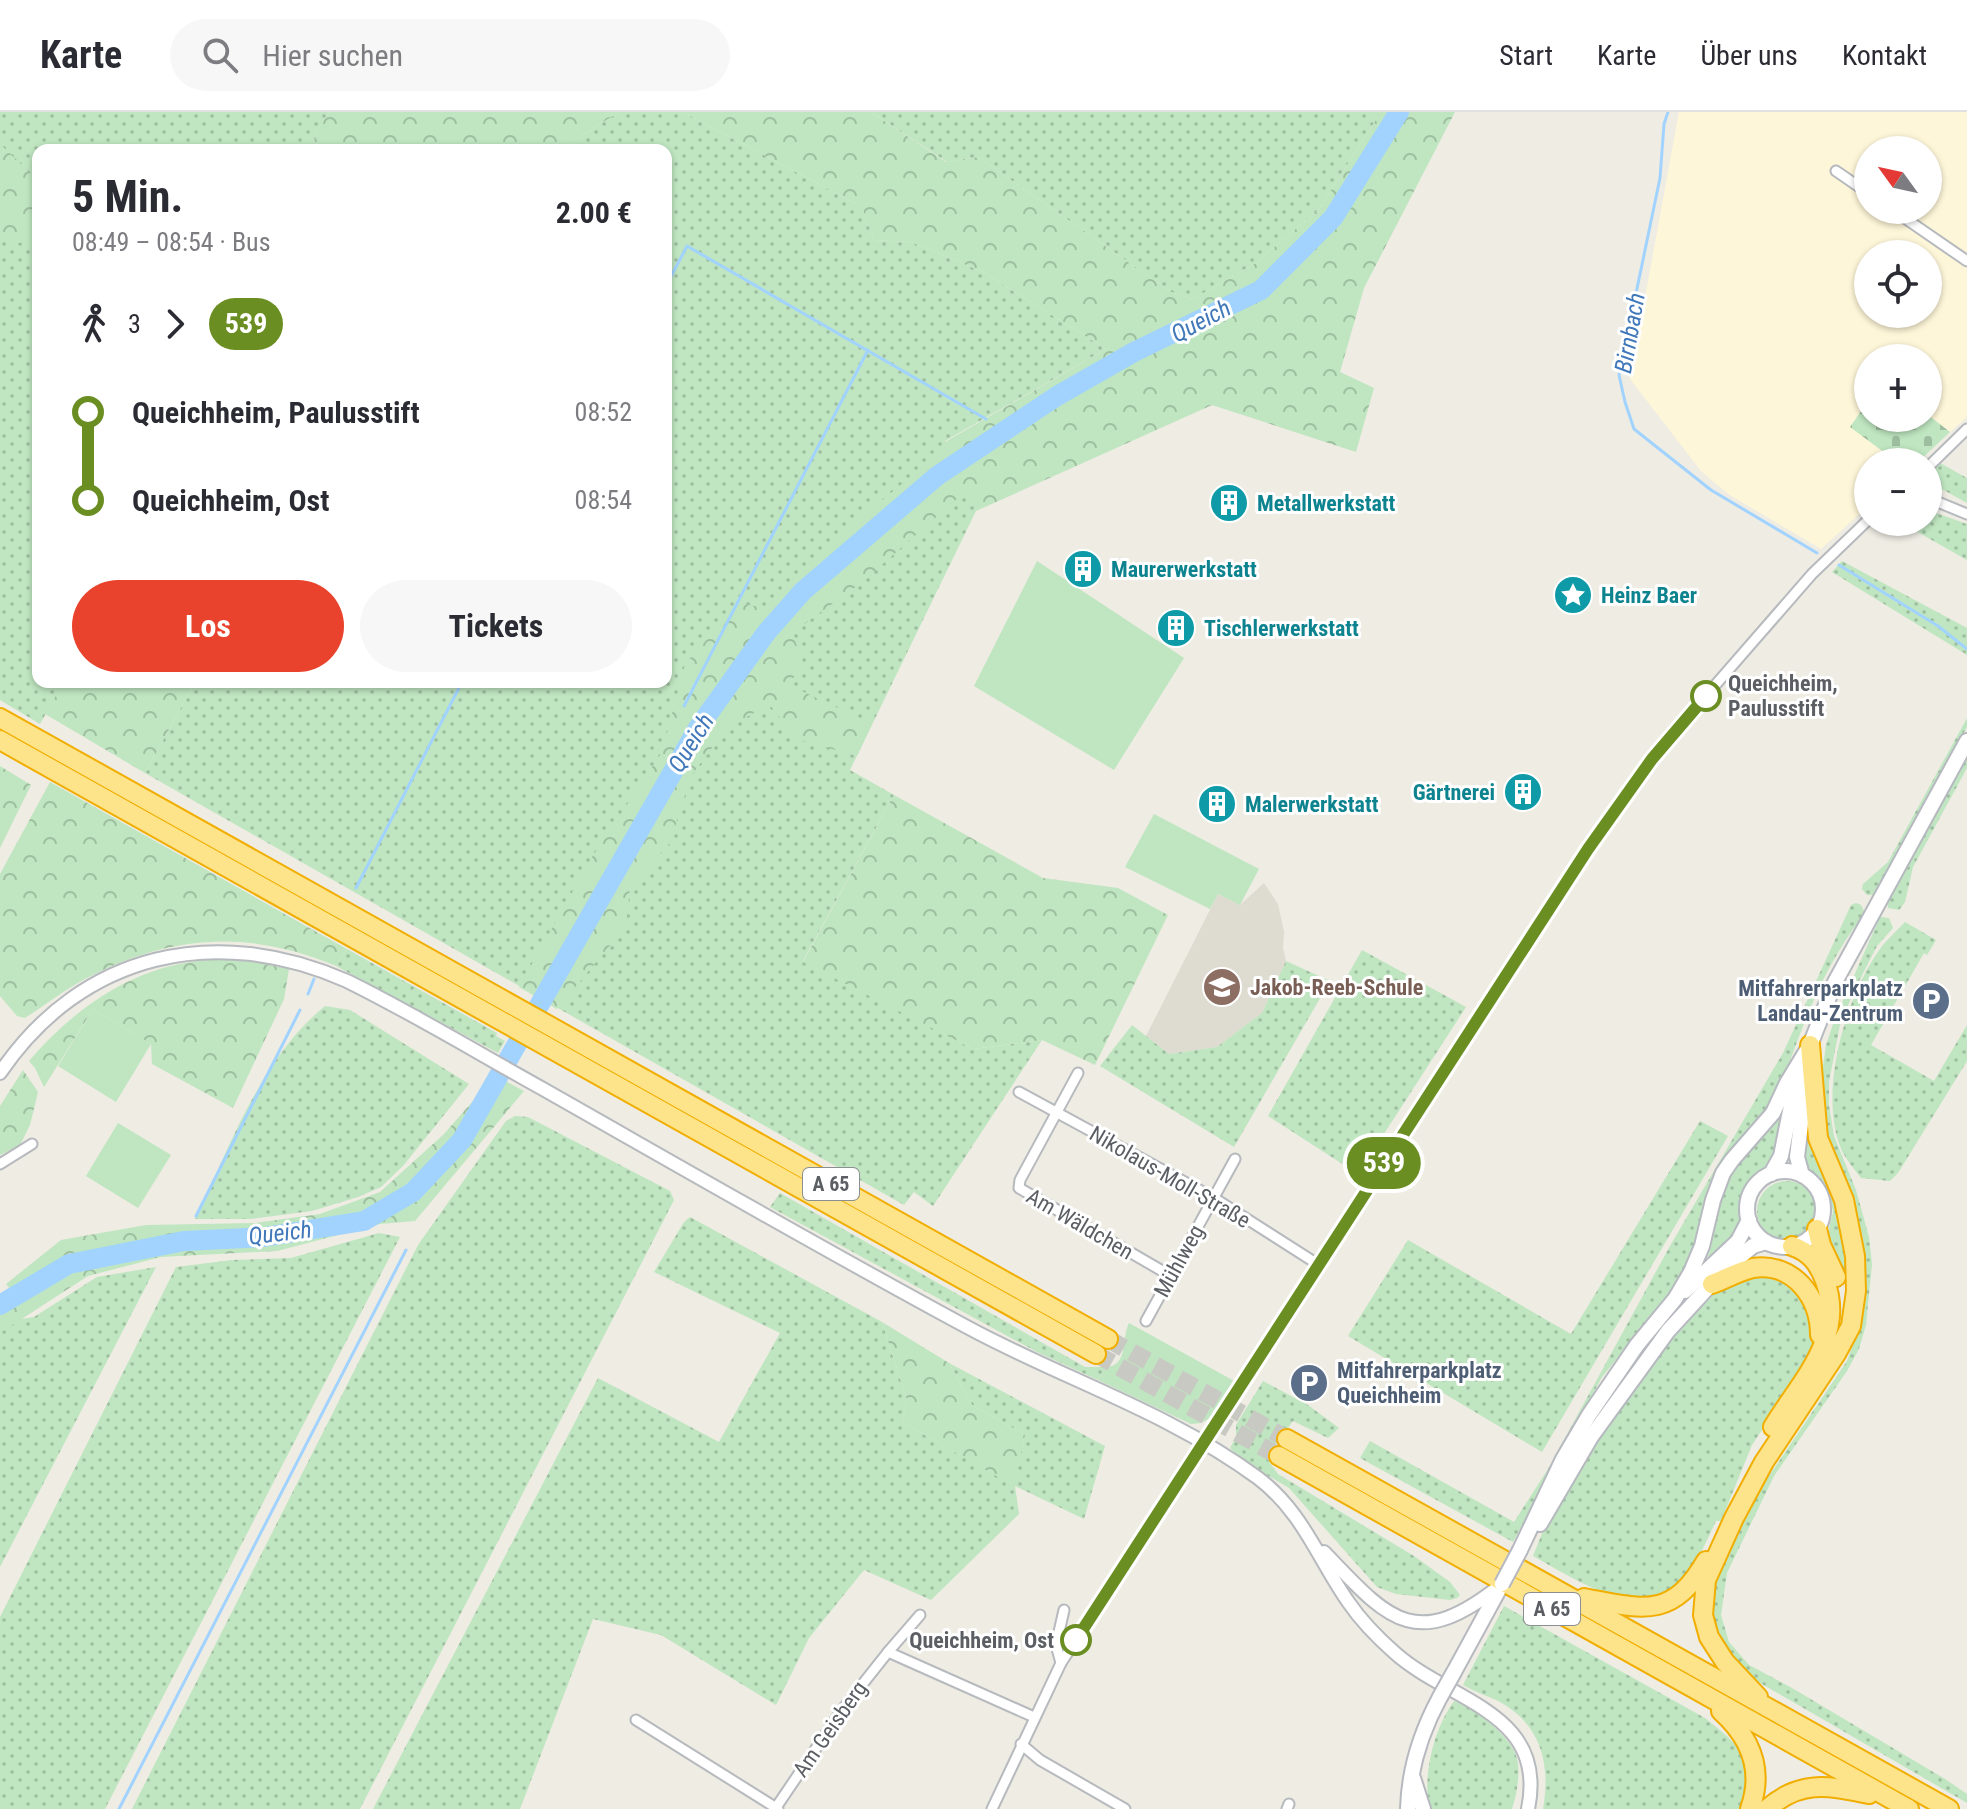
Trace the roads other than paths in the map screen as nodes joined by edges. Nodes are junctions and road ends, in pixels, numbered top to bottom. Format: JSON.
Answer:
{"nodes":[{"id":1,"x":1836,"y":171,"type":"dead end"},
{"id":2,"x":1854,"y":183,"type":"edge"},
{"id":3,"x":1913,"y":224,"type":"edge"},
{"id":4,"x":1967,"y":261,"type":"edge"},
{"id":5,"x":1967,"y":429,"type":"edge"},
{"id":6,"x":1942,"y":453,"type":"edge"},
{"id":7,"x":1942,"y":504,"type":"edge"},
{"id":8,"x":1967,"y":514,"type":"edge"},
{"id":9,"x":1854,"y":534,"type":"edge"},
{"id":10,"x":0,"y":718,"type":"edge"},
{"id":11,"x":0,"y":740,"type":"edge"},
{"id":12,"x":1967,"y":741,"type":"edge"},
{"id":13,"x":509,"y":1014,"type":"junction"},
{"id":14,"x":1810,"y":1045,"type":"junction"},
{"id":15,"x":0,"y":1073,"type":"edge"},
{"id":16,"x":1078,"y":1073,"type":"dead end"},
{"id":17,"x":1019,"y":1092,"type":"dead end"},
{"id":18,"x":1057,"y":1113,"type":"junction"},
{"id":19,"x":32,"y":1144,"type":"dead end"},
{"id":20,"x":1235,"y":1159,"type":"dead end"},
{"id":21,"x":0,"y":1164,"type":"edge"},
{"id":22,"x":1771,"y":1174,"type":"junction"},
{"id":23,"x":1802,"y":1175,"type":"junction"},
{"id":24,"x":1214,"y":1198,"type":"junction"},
{"id":25,"x":1749,"y":1220,"type":"junction"},
{"id":26,"x":1817,"y":1229,"type":"junction"},
{"id":27,"x":1766,"y":1242,"type":"junction"},
{"id":28,"x":1792,"y":1246,"type":"junction"},
{"id":29,"x":1319,"y":1265,"type":"junction"},
{"id":30,"x":1171,"y":1276,"type":"junction"},
{"id":31,"x":1712,"y":1284,"type":"junction"},
{"id":32,"x":1675,"y":1299,"type":"junction"},
{"id":33,"x":1146,"y":1321,"type":"dead end"},
{"id":34,"x":1102,"y":1346,"type":"tunnel mouth"},
{"id":35,"x":1828,"y":1354,"type":"junction"},
{"id":36,"x":1204,"y":1443,"type":"junction"},
{"id":37,"x":1314,"y":1541,"type":"junction"},
{"id":38,"x":1520,"y":1550,"type":"junction"},
{"id":39,"x":1567,"y":1595,"type":"junction"},
{"id":40,"x":1485,"y":1603,"type":"junction"},
{"id":41,"x":1064,"y":1610,"type":"dead end"},
{"id":42,"x":920,"y":1615,"type":"dead end"},
{"id":43,"x":888,"y":1652,"type":"junction"},
{"id":44,"x":1061,"y":1663,"type":"junction"},
{"id":45,"x":1698,"y":1691,"type":"junction"},
{"id":46,"x":1767,"y":1708,"type":"junction"},
{"id":47,"x":1034,"y":1717,"type":"junction"},
{"id":48,"x":636,"y":1720,"type":"dead end"},
{"id":49,"x":1021,"y":1744,"type":"junction"},
{"id":50,"x":1411,"y":1774,"type":"junction"},
{"id":51,"x":1889,"y":1797,"type":"junction"},
{"id":52,"x":1121,"y":1808,"type":"edge"},
{"id":53,"x":776,"y":1809,"type":"edge"},
{"id":54,"x":992,"y":1809,"type":"edge"},
{"id":55,"x":1408,"y":1809,"type":"edge"},
{"id":56,"x":1423,"y":1809,"type":"edge"},
{"id":57,"x":1528,"y":1809,"type":"edge"},
{"id":58,"x":1750,"y":1809,"type":"edge"},
{"id":59,"x":1767,"y":1809,"type":"edge"},
{"id":60,"x":1909,"y":1809,"type":"edge"},
{"id":61,"x":1949,"y":1809,"type":"edge"}],
"edges":[{"from":1,"to":2,"type":"street"},
{"from":3,"to":4,"type":"street"},
{"from":5,"to":6,"type":"street"},
{"from":7,"to":8,"type":"street"},
{"from":9,"to":29,"type":"street"},
{"from":10,"to":13,"type":"highway","number":"A 65"},
{"from":11,"to":13,"type":"highway","number":"A 65"},
{"from":12,"to":14,"type":"main road"},
{"from":13,"to":34,"type":"highway","number":"A 65"},
{"from":14,"to":22,"type":"main road"},
{"from":14,"to":23,"type":"main road"},
{"from":14,"to":32,"type":"main road"},
{"from":14,"to":35,"type":"highway"},
{"from":15,"to":36,"type":"street"},
{"from":16,"to":18,"type":"street","name":"Am Wäldchen"},
{"from":17,"to":18,"type":"street","name":"Nikolaus-Moll-Straße"},
{"from":18,"to":24,"type":"street","name":"Nikolaus-Moll-Straße"},
{"from":18,"to":30,"type":"street","name":"Am Wäldchen"},
{"from":19,"to":21,"type":"street"},
{"from":20,"to":24,"type":"street","name":"Mühlweg"},
{"from":22,"to":23,"type":"main road"},
{"from":22,"to":25,"type":"main road"},
{"from":23,"to":26,"type":"main road"},
{"from":24,"to":29,"type":"street","name":"Nikolaus-Moll-Straße"},
{"from":24,"to":30,"type":"street","name":"Mühlweg"},
{"from":25,"to":27,"type":"main road"},
{"from":25,"to":32,"type":"main road"},
{"from":26,"to":28,"type":"main road"},
{"from":26,"to":35,"type":"highway"},
{"from":27,"to":28,"type":"main road"},
{"from":27,"to":31,"type":"main road"},
{"from":28,"to":35,"type":"highway","number":"A 65"},
{"from":29,"to":36,"type":"street"},
{"from":30,"to":33,"type":"street","name":"Mühlweg"},
{"from":31,"to":35,"type":"highway"},
{"from":31,"to":38,"type":"main road"},
{"from":32,"to":38,"type":"main road"},
{"from":35,"to":39,"type":"highway","number":"A 65"},
{"from":35,"to":46,"type":"highway"},
{"from":36,"to":37,"type":"street"},
{"from":36,"to":44,"type":"street"},
{"from":37,"to":40,"type":"street"},
{"from":37,"to":57,"type":"street"},
{"from":38,"to":40,"type":"main road","bridge":true},
{"from":39,"to":45,"type":"highway","number":"A 65"},
{"from":39,"to":46,"type":"highway","number":"A 65"},
{"from":40,"to":50,"type":"main road","bridge":true},
{"from":41,"to":44,"type":"street"},
{"from":42,"to":43,"type":"street","name":"Am Geisberg"},
{"from":43,"to":47,"type":"street"},
{"from":43,"to":53,"type":"street","name":"Am Geisberg"},
{"from":44,"to":47,"type":"street"},
{"from":45,"to":51,"type":"highway","number":"A 65"},
{"from":45,"to":58,"type":"highway","number":"A 65"},
{"from":46,"to":61,"type":"highway","number":"A 65"},
{"from":47,"to":49,"type":"street"},
{"from":48,"to":53,"type":"street"},
{"from":49,"to":52,"type":"street"},
{"from":49,"to":54,"type":"street"},
{"from":50,"to":55,"type":"main road"},
{"from":50,"to":56,"type":"main road"},
{"from":51,"to":59,"type":"highway","number":"A 65"},
{"from":51,"to":60,"type":"highway","number":"A 65"}]}
